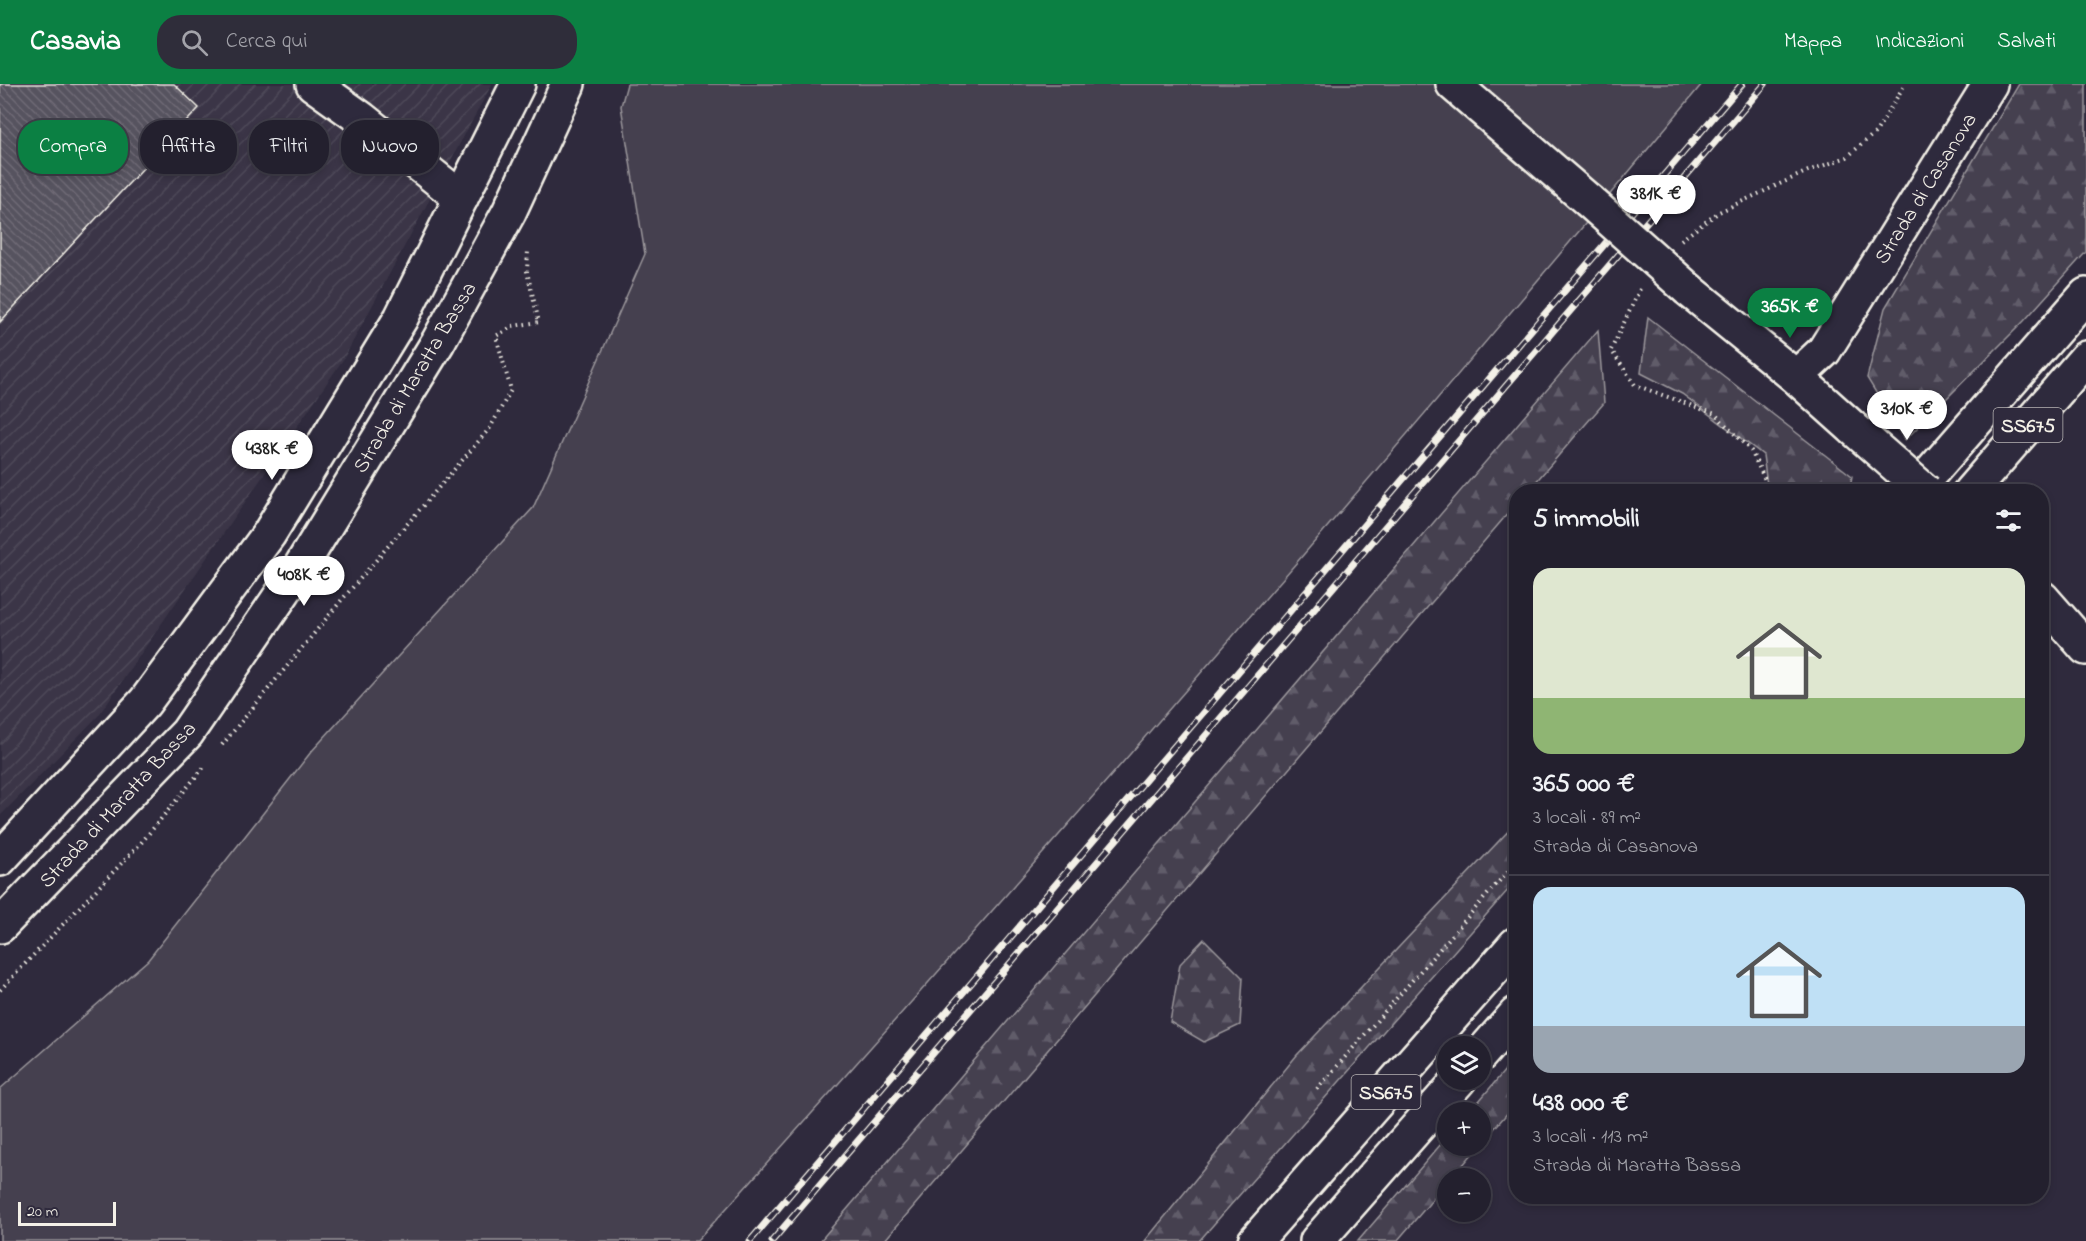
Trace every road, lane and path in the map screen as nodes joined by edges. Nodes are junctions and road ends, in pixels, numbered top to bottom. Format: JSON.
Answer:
{"nodes":[{"id":1,"x":313,"y":84,"type":"edge"},
{"id":2,"x":518,"y":84,"type":"edge"},
{"id":3,"x":568,"y":84,"type":"edge"},
{"id":4,"x":1453,"y":84,"type":"edge"},
{"id":5,"x":1990,"y":84,"type":"edge"},
{"id":6,"x":461,"y":198,"type":"junction"},
{"id":7,"x":2086,"y":296,"type":"edge"},
{"id":8,"x":2086,"y":358,"type":"edge"},
{"id":9,"x":1796,"y":377,"type":"junction"},
{"id":10,"x":1917,"y":484,"type":"edge"},
{"id":11,"x":1921,"y":484,"type":"edge"},
{"id":12,"x":1977,"y":484,"type":"edge"},
{"id":13,"x":2049,"y":606,"type":"edge"},
{"id":14,"x":2086,"y":648,"type":"edge"},
{"id":15,"x":0,"y":859,"type":"edge"},
{"id":16,"x":1509,"y":870,"type":"edge"},
{"id":17,"x":0,"y":926,"type":"edge"},
{"id":18,"x":1509,"y":952,"type":"edge"},
{"id":19,"x":1509,"y":1022,"type":"edge"},
{"id":20,"x":1491,"y":1042,"type":"edge"},
{"id":21,"x":1317,"y":1089,"type":"dead end"},
{"id":22,"x":1450,"y":1090,"type":"edge"},
{"id":23,"x":1255,"y":1241,"type":"edge"},
{"id":24,"x":1317,"y":1241,"type":"edge"}],
"edges":[{"from":1,"to":6,"type":"main road"},
{"from":2,"to":6,"type":"main road","name":"Strada di Maratta Bassa"},
{"from":3,"to":17,"type":"main road","name":"Strada di Maratta Bassa"},
{"from":4,"to":9,"type":"main road","bridge":true},
{"from":5,"to":9,"type":"main road","name":"Strada di Casanova"},
{"from":6,"to":15,"type":"main road","name":"Strada di Maratta Bassa"},
{"from":7,"to":11,"type":"main road","number":"SS675"},
{"from":8,"to":12,"type":"main road","number":"SS675"},
{"from":9,"to":10,"type":"main road","bridge":true},
{"from":13,"to":14,"type":"main road"},
{"from":16,"to":21,"type":"path"},
{"from":18,"to":23,"type":"main road","number":"SS675"},
{"from":19,"to":20,"type":"main road"},
{"from":22,"to":24,"type":"main road","number":"SS675"}]}
